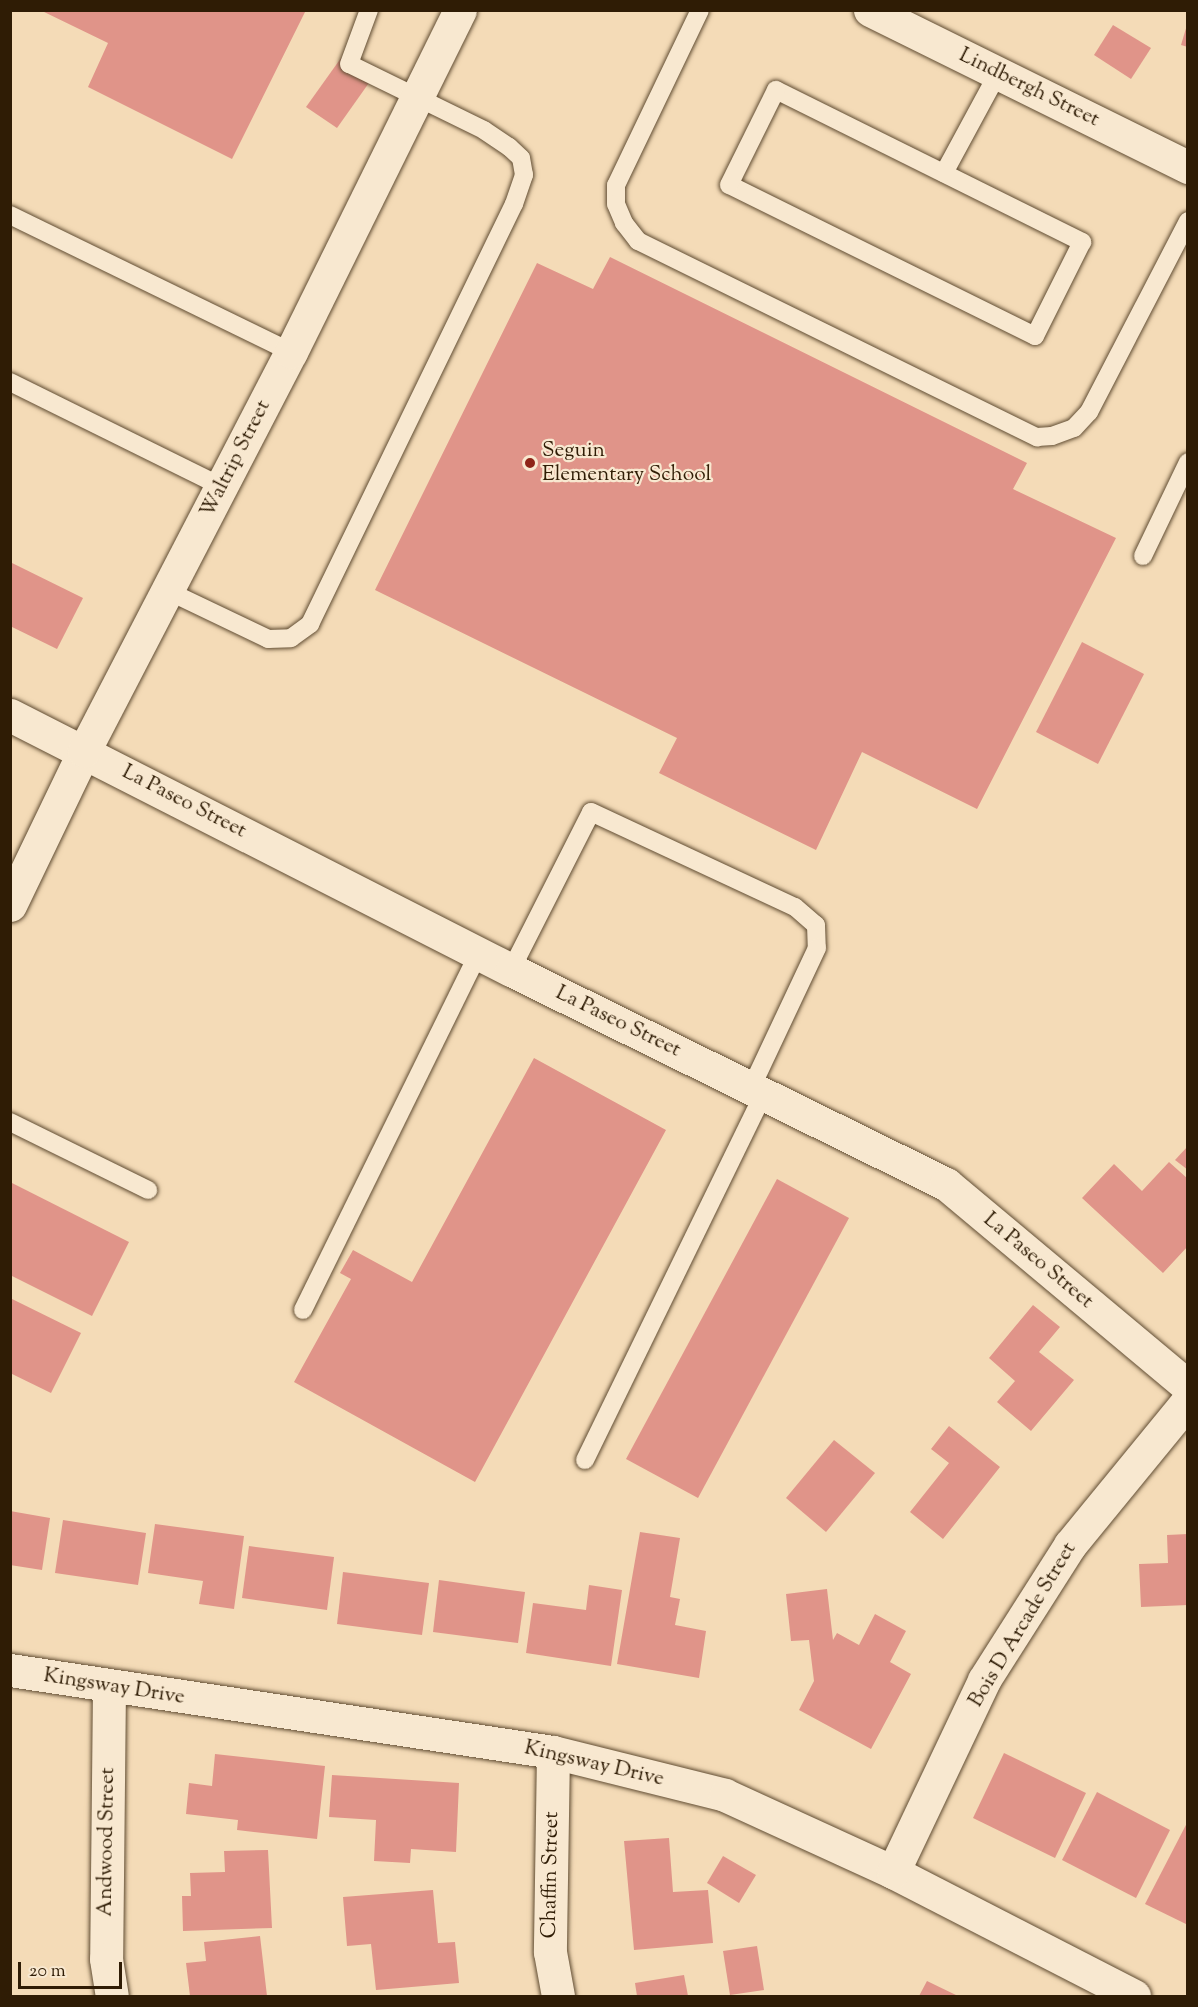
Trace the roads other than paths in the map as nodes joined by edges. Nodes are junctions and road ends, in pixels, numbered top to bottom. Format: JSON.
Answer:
{"nodes":[{"id":1,"x":369,"y":10,"type":"edge"},
{"id":2,"x":460,"y":10,"type":"edge"},
{"id":3,"x":700,"y":10,"type":"edge"},
{"id":4,"x":870,"y":10,"type":"edge"},
{"id":5,"x":998,"y":73,"type":"junction"},
{"id":6,"x":417,"y":95,"type":"junction"},
{"id":7,"x":1188,"y":167,"type":"edge"},
{"id":8,"x":944,"y":173,"type":"junction"},
{"id":9,"x":10,"y":215,"type":"edge"},
{"id":10,"x":1188,"y":221,"type":"edge"},
{"id":11,"x":291,"y":352,"type":"junction"},
{"id":12,"x":10,"y":382,"type":"edge"},
{"id":13,"x":1188,"y":462,"type":"edge"},
{"id":14,"x":222,"y":487,"type":"junction"},
{"id":15,"x":1143,"y":556,"type":"dead end"},
{"id":16,"x":168,"y":591,"type":"junction"},
{"id":17,"x":10,"y":715,"type":"edge"},
{"id":18,"x":84,"y":751,"type":"junction"},
{"id":19,"x":10,"y":905,"type":"edge"},
{"id":20,"x":479,"y":953,"type":"junction"},
{"id":21,"x":511,"y":970,"type":"junction"},
{"id":22,"x":757,"y":1091,"type":"junction"},
{"id":23,"x":10,"y":1122,"type":"edge"},
{"id":24,"x":147,"y":1190,"type":"dead end"},
{"id":25,"x":303,"y":1310,"type":"dead end"},
{"id":26,"x":1188,"y":1386,"type":"edge"},
{"id":27,"x":1188,"y":1401,"type":"edge"},
{"id":28,"x":585,"y":1460,"type":"dead end"},
{"id":29,"x":10,"y":1670,"type":"edge"},
{"id":30,"x":109,"y":1687,"type":"junction"},
{"id":31,"x":553,"y":1752,"type":"junction"},
{"id":32,"x":893,"y":1872,"type":"junction"},
{"id":33,"x":112,"y":1996,"type":"edge"},
{"id":34,"x":558,"y":1996,"type":"edge"},
{"id":35,"x":1134,"y":1996,"type":"edge"}],
"edges":[{"from":1,"to":6,"type":"lane"},
{"from":2,"to":6,"type":"street","name":"Waltrip Street"},
{"from":3,"to":10,"type":"lane"},
{"from":4,"to":5,"type":"street","name":"Lindbergh Street"},
{"from":5,"to":7,"type":"street","name":"Lindbergh Street"},
{"from":5,"to":8,"type":"lane"},
{"from":6,"to":11,"type":"street","name":"Waltrip Street"},
{"from":6,"to":16,"type":"lane"},
{"from":8,"to":8,"type":"lane"},
{"from":9,"to":11,"type":"lane"},
{"from":11,"to":14,"type":"street","name":"Waltrip Street"},
{"from":12,"to":14,"type":"lane"},
{"from":13,"to":15,"type":"lane"},
{"from":14,"to":16,"type":"street","name":"Waltrip Street"},
{"from":16,"to":18,"type":"street","name":"Waltrip Street"},
{"from":17,"to":18,"type":"street","name":"La Paseo Street"},
{"from":18,"to":19,"type":"street","name":"Waltrip Street"},
{"from":18,"to":20,"type":"street","name":"La Paseo Street"},
{"from":20,"to":21,"type":"street","name":"La Paseo Street"},
{"from":20,"to":25,"type":"lane"},
{"from":21,"to":22,"type":"street","name":"La Paseo Street"},
{"from":21,"to":22,"type":"lane"},
{"from":22,"to":26,"type":"street","name":"La Paseo Street"},
{"from":22,"to":28,"type":"lane"},
{"from":23,"to":24,"type":"lane"},
{"from":27,"to":32,"type":"street","name":"Bois D Arcade Street"},
{"from":29,"to":30,"type":"street","name":"Kingsway Drive"},
{"from":30,"to":31,"type":"street","name":"Kingsway Drive"},
{"from":30,"to":33,"type":"street","name":"Andwood Street"},
{"from":31,"to":32,"type":"street","name":"Kingsway Drive"},
{"from":31,"to":34,"type":"street","name":"Chaffin Street"},
{"from":32,"to":35,"type":"street","name":"Kingsway Drive"}]}
